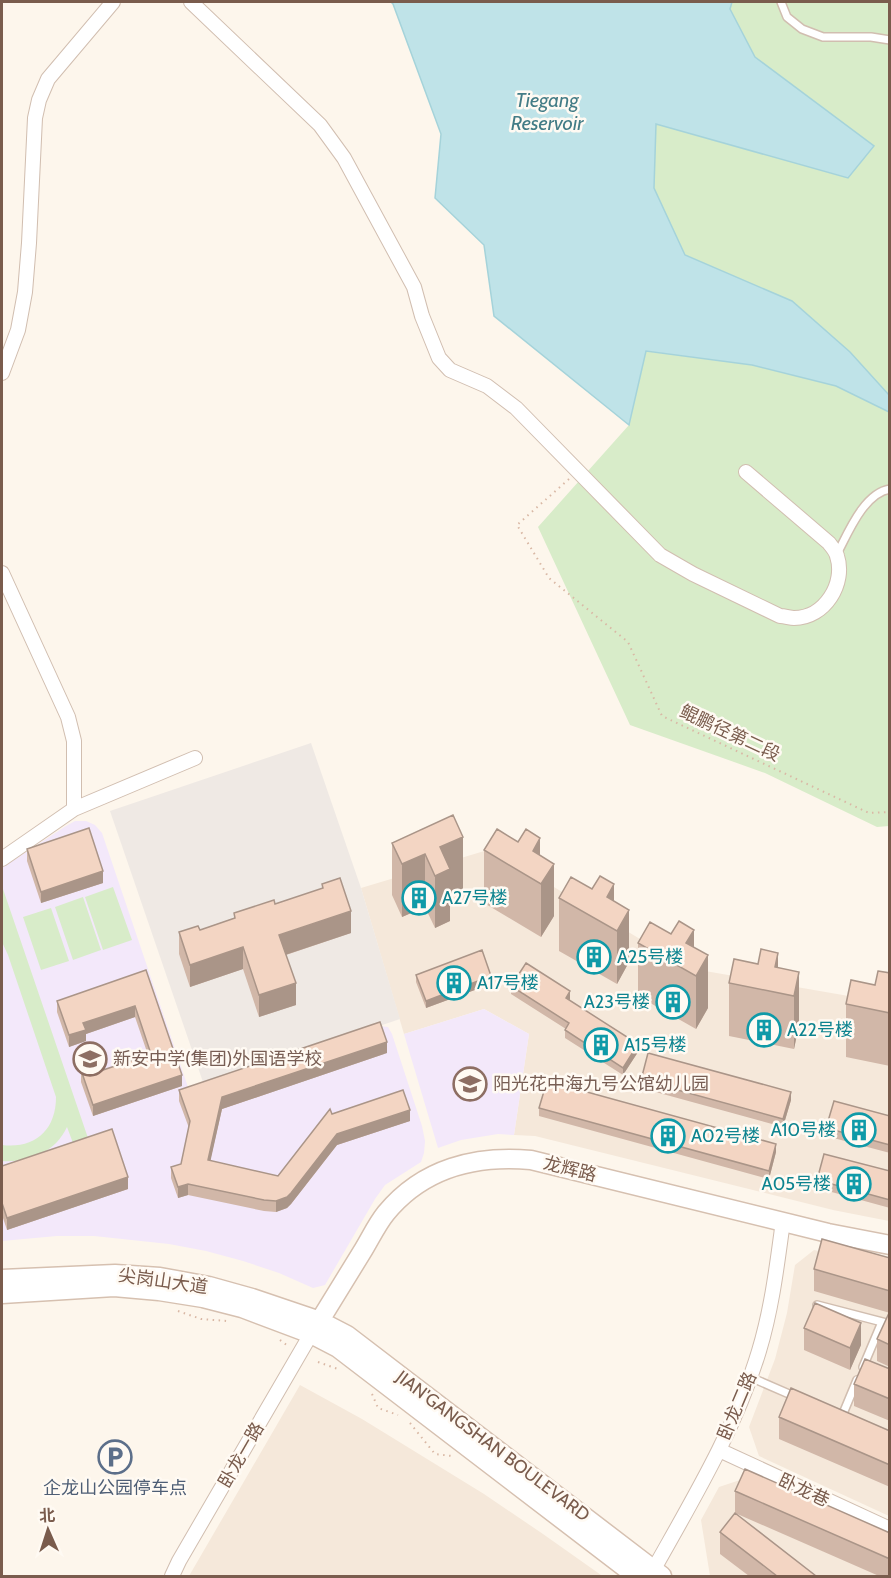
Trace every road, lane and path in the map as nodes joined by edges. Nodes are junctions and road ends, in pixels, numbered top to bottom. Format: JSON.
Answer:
{"nodes":[{"id":1,"x":113,"y":2,"type":"edge"},
{"id":2,"x":191,"y":2,"type":"edge"},
{"id":3,"x":780,"y":2,"type":"edge"},
{"id":4,"x":890,"y":40,"type":"edge"},
{"id":5,"x":2,"y":373,"type":"edge"},
{"id":6,"x":578,"y":471,"type":"junction"},
{"id":7,"x":746,"y":472,"type":"dead end"},
{"id":8,"x":890,"y":489,"type":"edge"},
{"id":9,"x":837,"y":554,"type":"junction"},
{"id":10,"x":2,"y":573,"type":"edge"},
{"id":11,"x":195,"y":758,"type":"dead end"},
{"id":12,"x":74,"y":809,"type":"junction"},
{"id":13,"x":890,"y":812,"type":"edge"},
{"id":14,"x":2,"y":859,"type":"edge"},
{"id":15,"x":783,"y":1221,"type":"junction"},
{"id":16,"x":890,"y":1245,"type":"edge"},
{"id":17,"x":2,"y":1279,"type":"edge"},
{"id":18,"x":2,"y":1294,"type":"edge"},
{"id":19,"x":817,"y":1305,"type":"edge"},
{"id":20,"x":176,"y":1310,"type":"dead end"},
{"id":21,"x":233,"y":1322,"type":"dead end"},
{"id":22,"x":886,"y":1323,"type":"edge"},
{"id":23,"x":316,"y":1328,"type":"junction"},
{"id":24,"x":275,"y":1337,"type":"dead end"},
{"id":25,"x":288,"y":1346,"type":"dead end"},
{"id":26,"x":750,"y":1377,"type":"junction"},
{"id":27,"x":801,"y":1399,"type":"edge"},
{"id":28,"x":831,"y":1412,"type":"edge"},
{"id":29,"x":842,"y":1416,"type":"junction"},
{"id":30,"x":851,"y":1420,"type":"edge"},
{"id":31,"x":719,"y":1450,"type":"junction"},
{"id":32,"x":890,"y":1529,"type":"edge"},
{"id":33,"x":655,"y":1574,"type":"edge"},
{"id":34,"x":172,"y":1576,"type":"edge"},
{"id":35,"x":636,"y":1576,"type":"edge"}],
"edges":[{"from":1,"to":5,"type":"street"},
{"from":2,"to":6,"type":"street"},
{"from":3,"to":4,"type":"lane"},
{"from":6,"to":9,"type":"street"},
{"from":6,"to":13,"type":"path","name":"鲲鹏径第二段"},
{"from":7,"to":9,"type":"street"},
{"from":8,"to":9,"type":"lane"},
{"from":10,"to":12,"type":"street"},
{"from":11,"to":12,"type":"street"},
{"from":12,"to":14,"type":"street"},
{"from":15,"to":16,"type":"main road","name":"龙辉路"},
{"from":15,"to":23,"type":"main road","name":"龙辉路"},
{"from":15,"to":26,"type":"street","name":"卧龙二路"},
{"from":17,"to":23,"type":"main road","name":"尖岗山大道"},
{"from":18,"to":23,"type":"main road","name":"尖岗山大道"},
{"from":19,"to":22,"type":"lane"},
{"from":20,"to":21,"type":"path"},
{"from":22,"to":29,"type":"lane"},
{"from":23,"to":33,"type":"main road","name":"JIAN'GANGSHAN BOULEVARD"},
{"from":23,"to":34,"type":"street","name":"卧龙一路"},
{"from":23,"to":35,"type":"main road","name":"JIAN'GANGSHAN BOULEVARD"},
{"from":24,"to":25,"type":"path"},
{"from":26,"to":27,"type":"lane"},
{"from":26,"to":31,"type":"street","name":"卧龙二路"},
{"from":28,"to":29,"type":"lane"},
{"from":29,"to":30,"type":"lane"},
{"from":31,"to":32,"type":"street","name":"卧龙巷"},
{"from":31,"to":33,"type":"street","name":"卧龙二路"}]}
